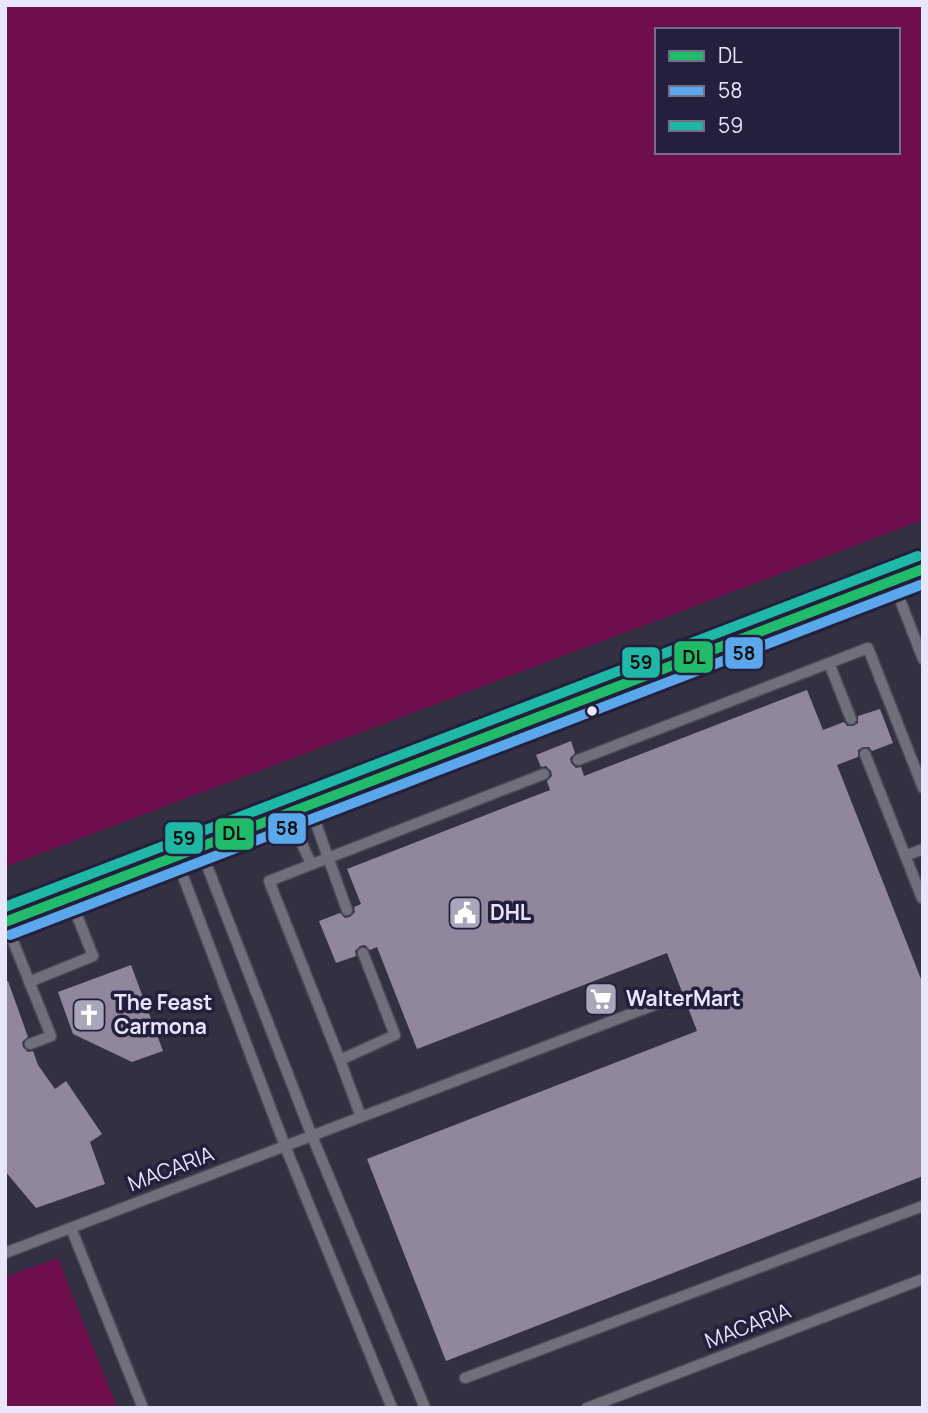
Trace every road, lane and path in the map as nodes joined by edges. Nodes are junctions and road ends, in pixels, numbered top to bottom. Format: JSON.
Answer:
{"nodes":[{"id":1,"x":913,"y":580,"type":"edge"},
{"id":2,"x":923,"y":659,"type":"edge"},
{"id":3,"x":829,"y":663,"type":"junction"},
{"id":4,"x":851,"y":719,"type":"dead end"},
{"id":5,"x":865,"y":754,"type":"dead end"},
{"id":6,"x":578,"y":760,"type":"dead end"},
{"id":7,"x":544,"y":774,"type":"dead end"},
{"id":8,"x":923,"y":788,"type":"edge"},
{"id":9,"x":299,"y":810,"type":"junction"},
{"id":10,"x":923,"y":849,"type":"edge"},
{"id":11,"x":188,"y":852,"type":"junction"},
{"id":12,"x":905,"y":856,"type":"junction"},
{"id":13,"x":328,"y":858,"type":"junction"},
{"id":14,"x":311,"y":864,"type":"junction"},
{"id":15,"x":70,"y":898,"type":"junction"},
{"id":16,"x":922,"y":898,"type":"edge"},
{"id":17,"x":346,"y":910,"type":"dead end"},
{"id":18,"x":5,"y":923,"type":"edge"},
{"id":19,"x":363,"y":953,"type":"dead end"},
{"id":20,"x":29,"y":982,"type":"junction"},
{"id":21,"x":662,"y":1002,"type":"dead end"},
{"id":22,"x":30,"y":1044,"type":"dead end"},
{"id":23,"x":340,"y":1060,"type":"junction"},
{"id":24,"x":361,"y":1117,"type":"junction"},
{"id":25,"x":312,"y":1136,"type":"junction"},
{"id":26,"x":285,"y":1146,"type":"junction"},
{"id":27,"x":923,"y":1206,"type":"edge"},
{"id":28,"x":71,"y":1228,"type":"junction"},
{"id":29,"x":5,"y":1253,"type":"edge"},
{"id":30,"x":923,"y":1279,"type":"edge"},
{"id":31,"x":465,"y":1378,"type":"dead end"},
{"id":32,"x":143,"y":1408,"type":"edge"},
{"id":33,"x":392,"y":1408,"type":"edge"},
{"id":34,"x":425,"y":1408,"type":"edge"},
{"id":35,"x":587,"y":1408,"type":"edge"}],
"edges":[{"from":1,"to":2,"type":"lane"},
{"from":1,"to":9,"type":"highway"},
{"from":3,"to":4,"type":"lane"},
{"from":3,"to":6,"type":"lane"},
{"from":3,"to":8,"type":"lane"},
{"from":5,"to":12,"type":"lane"},
{"from":7,"to":13,"type":"lane"},
{"from":9,"to":11,"type":"highway"},
{"from":9,"to":13,"type":"lane"},
{"from":9,"to":14,"type":"lane"},
{"from":10,"to":12,"type":"lane"},
{"from":11,"to":15,"type":"highway"},
{"from":11,"to":25,"type":"lane"},
{"from":11,"to":26,"type":"lane"},
{"from":12,"to":16,"type":"lane"},
{"from":13,"to":14,"type":"lane"},
{"from":13,"to":17,"type":"lane"},
{"from":14,"to":23,"type":"lane"},
{"from":15,"to":18,"type":"highway"},
{"from":15,"to":20,"type":"lane"},
{"from":18,"to":20,"type":"lane"},
{"from":19,"to":23,"type":"lane"},
{"from":20,"to":22,"type":"lane"},
{"from":21,"to":24,"type":"lane","name":"MACARIA"},
{"from":23,"to":24,"type":"lane"},
{"from":24,"to":25,"type":"lane","name":"MACARIA"},
{"from":25,"to":26,"type":"lane","name":"MACARIA"},
{"from":25,"to":34,"type":"lane"},
{"from":26,"to":28,"type":"lane","name":"MACARIA"},
{"from":26,"to":33,"type":"lane"},
{"from":27,"to":31,"type":"lane"},
{"from":28,"to":29,"type":"lane","name":"MACARIA"},
{"from":28,"to":32,"type":"lane"},
{"from":30,"to":35,"type":"lane","name":"MACARIA"}]}
